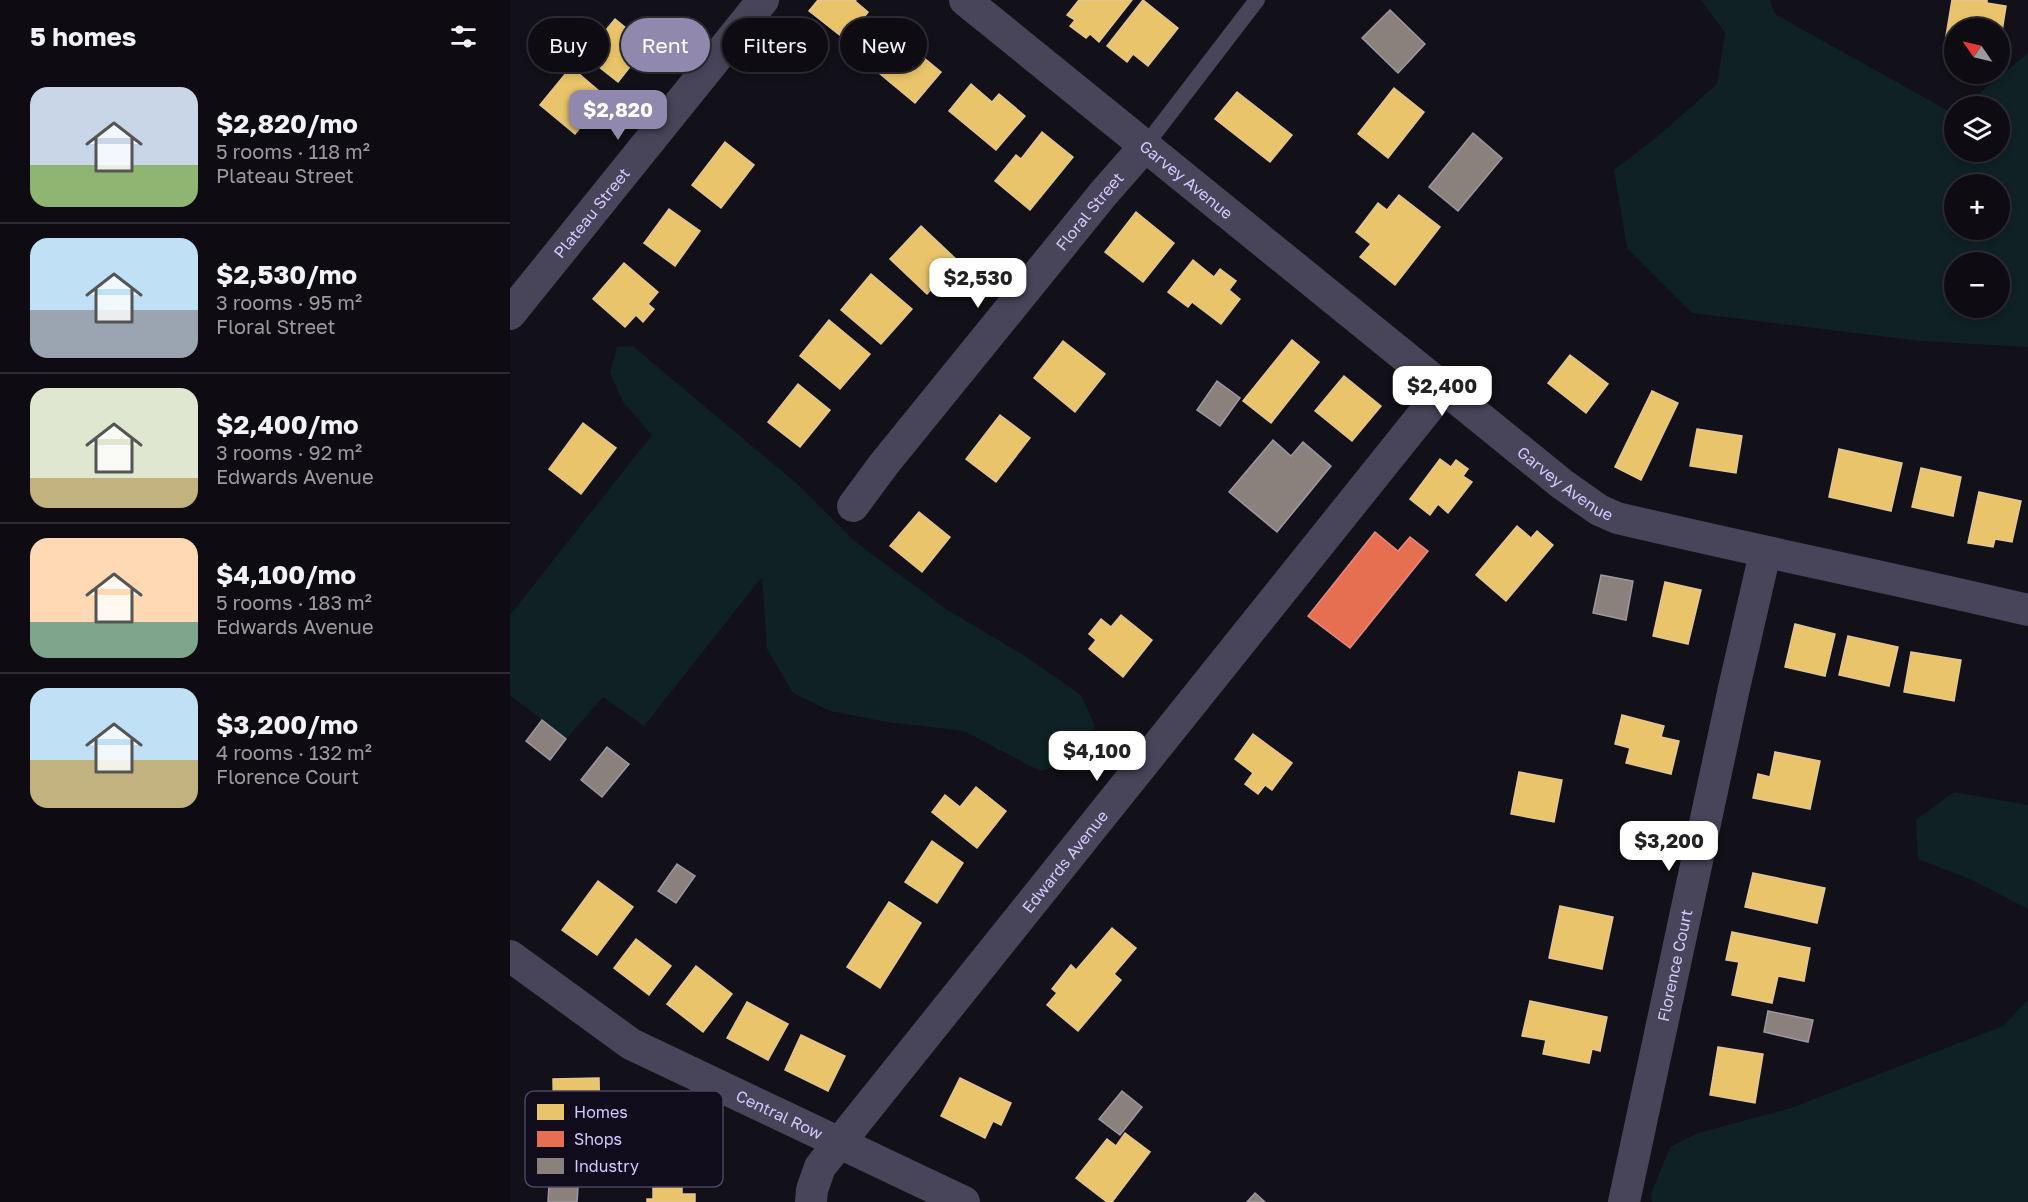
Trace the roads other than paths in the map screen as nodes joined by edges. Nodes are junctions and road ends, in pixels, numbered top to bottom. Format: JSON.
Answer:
{"nodes":[{"id":1,"x":763,"y":0,"type":"edge"},
{"id":2,"x":965,"y":0,"type":"edge"},
{"id":3,"x":1257,"y":0,"type":"edge"},
{"id":4,"x":1145,"y":146,"type":"junction"},
{"id":5,"x":510,"y":314,"type":"edge"},
{"id":6,"x":1445,"y":387,"type":"junction"},
{"id":7,"x":853,"y":506,"type":"dead end"},
{"id":8,"x":1765,"y":553,"type":"junction"},
{"id":9,"x":2028,"y":610,"type":"edge"},
{"id":10,"x":510,"y":956,"type":"edge"},
{"id":11,"x":839,"y":1144,"type":"junction"},
{"id":12,"x":811,"y":1202,"type":"edge"},
{"id":13,"x":964,"y":1202,"type":"edge"},
{"id":14,"x":1624,"y":1202,"type":"edge"}],
"edges":[{"from":1,"to":5,"type":"street","name":"Plateau Street"},
{"from":2,"to":4,"type":"street","name":"Garvey Avenue"},
{"from":3,"to":4,"type":"lane","name":"Floral Street"},
{"from":4,"to":6,"type":"street","name":"Garvey Avenue"},
{"from":4,"to":7,"type":"street","name":"Floral Street"},
{"from":6,"to":8,"type":"street","name":"Garvey Avenue"},
{"from":6,"to":11,"type":"street","name":"Edwards Avenue"},
{"from":8,"to":9,"type":"street","name":"Garvey Avenue"},
{"from":8,"to":14,"type":"street","name":"Florence Court"},
{"from":10,"to":11,"type":"street","name":"Central Row"},
{"from":11,"to":12,"type":"street","name":"Edwards Avenue"},
{"from":11,"to":13,"type":"street","name":"Central Row"}]}
